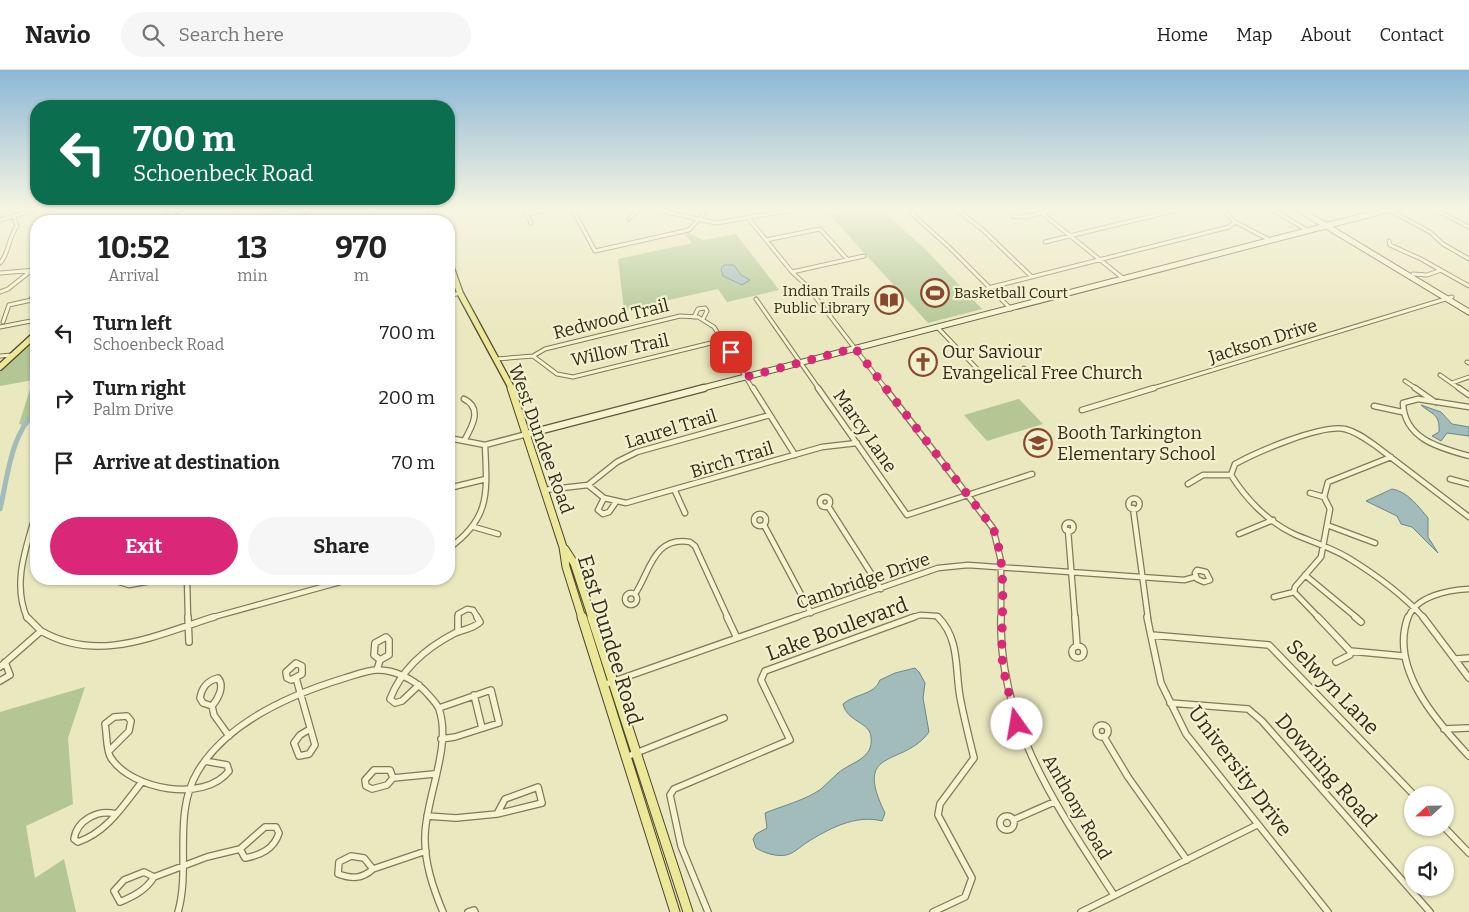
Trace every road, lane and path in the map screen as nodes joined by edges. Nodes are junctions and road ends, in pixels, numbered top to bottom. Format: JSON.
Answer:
{"nodes":[{"id":1,"x":6,"y":249,"type":"edge"},
{"id":2,"x":774,"y":249,"type":"edge"},
{"id":3,"x":838,"y":249,"type":"edge"},
{"id":4,"x":951,"y":249,"type":"edge"},
{"id":5,"x":1004,"y":249,"type":"edge"},
{"id":6,"x":1088,"y":249,"type":"edge"},
{"id":7,"x":1143,"y":249,"type":"edge"},
{"id":8,"x":1235,"y":249,"type":"edge"},
{"id":9,"x":1369,"y":249,"type":"edge"},
{"id":10,"x":1370,"y":249,"type":"edge"},
{"id":11,"x":1399,"y":249,"type":"edge"},
{"id":12,"x":1452,"y":249,"type":"edge"},
{"id":13,"x":864,"y":256,"type":"dead end"},
{"id":14,"x":847,"y":259,"type":"junction"},
{"id":15,"x":1469,"y":259,"type":"edge"},
{"id":16,"x":1101,"y":260,"type":"junction"},
{"id":17,"x":0,"y":263,"type":"edge"},
{"id":18,"x":30,"y":270,"type":"edge"},
{"id":19,"x":1441,"y":270,"type":"junction"},
{"id":20,"x":792,"y":272,"type":"junction"},
{"id":21,"x":30,"y":273,"type":"edge"},
{"id":22,"x":0,"y":274,"type":"edge"},
{"id":23,"x":1032,"y":276,"type":"junction"},
{"id":24,"x":1425,"y":278,"type":"junction"},
{"id":25,"x":455,"y":279,"type":"edge"},
{"id":26,"x":1124,"y":279,"type":"junction"},
{"id":27,"x":1469,"y":286,"type":"edge"},
{"id":28,"x":988,"y":288,"type":"junction"},
{"id":29,"x":0,"y":292,"type":"edge"},
{"id":30,"x":460,"y":293,"type":"junction"},
{"id":31,"x":455,"y":294,"type":"edge"},
{"id":32,"x":1450,"y":298,"type":"junction"},
{"id":33,"x":756,"y":299,"type":"dead end"},
{"id":34,"x":30,"y":300,"type":"edge"},
{"id":35,"x":1469,"y":307,"type":"edge"},
{"id":36,"x":1011,"y":309,"type":"junction"},
{"id":37,"x":1469,"y":312,"type":"edge"},
{"id":38,"x":30,"y":321,"type":"edge"},
{"id":39,"x":3,"y":322,"type":"dead end"},
{"id":40,"x":0,"y":327,"type":"edge"},
{"id":41,"x":938,"y":328,"type":"junction"},
{"id":42,"x":30,"y":339,"type":"edge"},
{"id":43,"x":723,"y":340,"type":"junction"},
{"id":44,"x":855,"y":348,"type":"junction"},
{"id":45,"x":12,"y":355,"type":"junction"},
{"id":46,"x":0,"y":356,"type":"edge"},
{"id":47,"x":533,"y":356,"type":"junction"},
{"id":48,"x":497,"y":359,"type":"junction"},
{"id":49,"x":800,"y":363,"type":"junction"},
{"id":50,"x":0,"y":367,"type":"edge"},
{"id":51,"x":1024,"y":368,"type":"dead end"},
{"id":52,"x":1440,"y":375,"type":"dead end"},
{"id":53,"x":746,"y":377,"type":"junction"},
{"id":54,"x":1469,"y":377,"type":"edge"},
{"id":55,"x":1405,"y":382,"type":"dead end"},
{"id":56,"x":1452,"y":383,"type":"junction"},
{"id":57,"x":1469,"y":395,"type":"edge"},
{"id":58,"x":464,"y":400,"type":"dead end"},
{"id":59,"x":1436,"y":403,"type":"junction"},
{"id":60,"x":1374,"y":406,"type":"dead end"},
{"id":61,"x":1469,"y":407,"type":"edge"},
{"id":62,"x":1082,"y":410,"type":"dead end"},
{"id":63,"x":1402,"y":412,"type":"junction"},
{"id":64,"x":770,"y":415,"type":"junction"},
{"id":65,"x":527,"y":434,"type":"junction"},
{"id":66,"x":455,"y":439,"type":"edge"},
{"id":67,"x":464,"y":441,"type":"junction"},
{"id":68,"x":857,"y":443,"type":"junction"},
{"id":69,"x":485,"y":445,"type":"junction"},
{"id":70,"x":795,"y":455,"type":"junction"},
{"id":71,"x":1469,"y":456,"type":"edge"},
{"id":72,"x":1391,"y":457,"type":"junction"},
{"id":73,"x":1032,"y":474,"type":"dead end"},
{"id":74,"x":1231,"y":475,"type":"junction"},
{"id":75,"x":486,"y":479,"type":"junction"},
{"id":76,"x":1450,"y":479,"type":"dead end"},
{"id":77,"x":1188,"y":484,"type":"dead end"},
{"id":78,"x":1469,"y":484,"type":"edge"},
{"id":79,"x":588,"y":485,"type":"junction"},
{"id":80,"x":455,"y":487,"type":"edge"},
{"id":81,"x":544,"y":490,"type":"junction"},
{"id":82,"x":675,"y":491,"type":"junction"},
{"id":83,"x":1310,"y":493,"type":"dead end"},
{"id":84,"x":968,"y":495,"type":"junction"},
{"id":85,"x":1324,"y":497,"type":"junction"},
{"id":86,"x":604,"y":498,"type":"junction"},
{"id":87,"x":616,"y":502,"type":"junction"},
{"id":88,"x":828,"y":506,"type":"dead end"},
{"id":89,"x":1133,"y":508,"type":"dead end"},
{"id":90,"x":685,"y":513,"type":"dead end"},
{"id":91,"x":1469,"y":516,"type":"edge"},
{"id":92,"x":1272,"y":520,"type":"junction"},
{"id":93,"x":764,"y":525,"type":"dead end"},
{"id":94,"x":1327,"y":525,"type":"junction"},
{"id":95,"x":474,"y":527,"type":"junction"},
{"id":96,"x":1068,"y":530,"type":"dead end"},
{"id":97,"x":498,"y":534,"type":"dead end"},
{"id":98,"x":1239,"y":534,"type":"dead end"},
{"id":99,"x":30,"y":539,"type":"edge"},
{"id":100,"x":1375,"y":542,"type":"dead end"},
{"id":101,"x":455,"y":544,"type":"edge"},
{"id":102,"x":1323,"y":545,"type":"junction"},
{"id":103,"x":563,"y":546,"type":"junction"},
{"id":104,"x":1001,"y":567,"type":"junction"},
{"id":105,"x":1070,"y":572,"type":"junction"},
{"id":106,"x":1305,"y":575,"type":"junction"},
{"id":107,"x":1143,"y":577,"type":"junction"},
{"id":108,"x":1195,"y":577,"type":"dead end"},
{"id":109,"x":187,"y":585,"type":"edge"},
{"id":110,"x":329,"y":585,"type":"edge"},
{"id":111,"x":1469,"y":588,"type":"edge"},
{"id":112,"x":881,"y":590,"type":"junction"},
{"id":113,"x":1294,"y":592,"type":"junction"},
{"id":114,"x":635,"y":594,"type":"dead end"},
{"id":115,"x":1274,"y":597,"type":"dead end"},
{"id":116,"x":1414,"y":608,"type":"junction"},
{"id":117,"x":811,"y":613,"type":"junction"},
{"id":118,"x":1362,"y":622,"type":"dead end"},
{"id":119,"x":189,"y":624,"type":"junction"},
{"id":120,"x":41,"y":631,"type":"junction"},
{"id":121,"x":458,"y":632,"type":"junction"},
{"id":122,"x":1151,"y":635,"type":"junction"},
{"id":123,"x":737,"y":638,"type":"junction"},
{"id":124,"x":189,"y":642,"type":"dead end"},
{"id":125,"x":1077,"y":646,"type":"dead end"},
{"id":126,"x":1350,"y":651,"type":"junction"},
{"id":127,"x":1403,"y":656,"type":"junction"},
{"id":128,"x":1469,"y":658,"type":"edge"},
{"id":129,"x":1456,"y":659,"type":"junction"},
{"id":130,"x":380,"y":660,"type":"dead end"},
{"id":131,"x":5,"y":662,"type":"junction"},
{"id":132,"x":1336,"y":662,"type":"dead end"},
{"id":133,"x":0,"y":667,"type":"edge"},
{"id":134,"x":376,"y":670,"type":"junction"},
{"id":135,"x":403,"y":675,"type":"junction"},
{"id":136,"x":296,"y":678,"type":"dead end"},
{"id":137,"x":1469,"y":678,"type":"edge"},
{"id":138,"x":0,"y":681,"type":"edge"},
{"id":139,"x":613,"y":682,"type":"junction"},
{"id":140,"x":419,"y":685,"type":"junction"},
{"id":141,"x":603,"y":685,"type":"junction"},
{"id":142,"x":300,"y":693,"type":"junction"},
{"id":143,"x":474,"y":696,"type":"junction"},
{"id":144,"x":1170,"y":704,"type":"junction"},
{"id":145,"x":212,"y":706,"type":"junction"},
{"id":146,"x":439,"y":708,"type":"junction"},
{"id":147,"x":724,"y":718,"type":"dead end"},
{"id":148,"x":482,"y":728,"type":"junction"},
{"id":149,"x":1468,"y":728,"type":"edge"},
{"id":150,"x":310,"y":729,"type":"junction"},
{"id":151,"x":1444,"y":729,"type":"junction"},
{"id":152,"x":229,"y":736,"type":"junction"},
{"id":153,"x":1104,"y":737,"type":"dead end"},
{"id":154,"x":441,"y":738,"type":"junction"},
{"id":155,"x":109,"y":751,"type":"junction"},
{"id":156,"x":638,"y":752,"type":"junction"},
{"id":157,"x":1469,"y":756,"type":"edge"},
{"id":158,"x":626,"y":757,"type":"junction"},
{"id":159,"x":205,"y":762,"type":"junction"},
{"id":160,"x":434,"y":774,"type":"junction"},
{"id":161,"x":393,"y":778,"type":"junction"},
{"id":162,"x":141,"y":783,"type":"junction"},
{"id":163,"x":1405,"y":786,"type":"edge"},
{"id":164,"x":192,"y":787,"type":"junction"},
{"id":165,"x":1054,"y":802,"type":"junction"},
{"id":166,"x":116,"y":814,"type":"junction"},
{"id":167,"x":497,"y":815,"type":"junction"},
{"id":168,"x":427,"y":816,"type":"junction"},
{"id":169,"x":1013,"y":820,"type":"dead end"},
{"id":170,"x":1258,"y":824,"type":"junction"},
{"id":171,"x":1453,"y":836,"type":"edge"},
{"id":172,"x":240,"y":849,"type":"junction"},
{"id":173,"x":426,"y":851,"type":"junction"},
{"id":174,"x":1469,"y":853,"type":"edge"},
{"id":175,"x":1187,"y":860,"type":"junction"},
{"id":176,"x":182,"y":867,"type":"junction"},
{"id":177,"x":374,"y":869,"type":"junction"},
{"id":178,"x":154,"y":877,"type":"junction"},
{"id":179,"x":1114,"y":895,"type":"junction"},
{"id":180,"x":178,"y":912,"type":"edge"},
{"id":181,"x":443,"y":912,"type":"edge"},
{"id":182,"x":468,"y":912,"type":"edge"},
{"id":183,"x":475,"y":912,"type":"edge"},
{"id":184,"x":675,"y":912,"type":"edge"},
{"id":185,"x":688,"y":912,"type":"edge"},
{"id":186,"x":708,"y":912,"type":"edge"},
{"id":187,"x":932,"y":912,"type":"edge"},
{"id":188,"x":1080,"y":912,"type":"edge"},
{"id":189,"x":1328,"y":912,"type":"edge"},
{"id":190,"x":1430,"y":912,"type":"edge"}],
"edges":[{"from":1,"to":17,"type":"street"},
{"from":2,"to":20,"type":"street","name":"Anthony Road"},
{"from":3,"to":14,"type":"street"},
{"from":4,"to":28,"type":"street"},
{"from":5,"to":23,"type":"street"},
{"from":6,"to":16,"type":"street"},
{"from":7,"to":16,"type":"street"},
{"from":8,"to":26,"type":"main road"},
{"from":9,"to":32,"type":"main road"},
{"from":10,"to":24,"type":"main road"},
{"from":11,"to":19,"type":"street"},
{"from":12,"to":15,"type":"street"},
{"from":13,"to":14,"type":"street"},
{"from":14,"to":20,"type":"street"},
{"from":16,"to":23,"type":"street"},
{"from":16,"to":26,"type":"street"},
{"from":18,"to":22,"type":"street"},
{"from":19,"to":24,"type":"street"},
{"from":19,"to":27,"type":"street"},
{"from":20,"to":44,"type":"street","name":"Anthony Road"},
{"from":21,"to":29,"type":"street"},
{"from":23,"to":28,"type":"street"},
{"from":24,"to":32,"type":"main road"},
{"from":25,"to":30,"type":"main road","name":"West Dundee Road"},
{"from":26,"to":36,"type":"main road"},
{"from":28,"to":36,"type":"street"},
{"from":30,"to":31,"type":"street"},
{"from":30,"to":48,"type":"main road","name":"West Dundee Road"},
{"from":32,"to":35,"type":"main road"},
{"from":32,"to":37,"type":"main road"},
{"from":32,"to":62,"type":"street","name":"Jackson Drive"},
{"from":33,"to":49,"type":"street","name":"Marcy Lane"},
{"from":34,"to":39,"type":"street"},
{"from":36,"to":41,"type":"main road"},
{"from":38,"to":40,"type":"street"},
{"from":41,"to":44,"type":"main road"},
{"from":41,"to":51,"type":"street"},
{"from":42,"to":45,"type":"main road"},
{"from":43,"to":47,"type":"street","name":"Willow Trail"},
{"from":43,"to":47,"type":"street","name":"Redwood Trail"},
{"from":43,"to":53,"type":"street"},
{"from":44,"to":49,"type":"main road"},
{"from":44,"to":84,"type":"street","name":"Anthony Road"},
{"from":45,"to":46,"type":"street"},
{"from":45,"to":50,"type":"main road"},
{"from":47,"to":48,"type":"street"},
{"from":48,"to":65,"type":"main road","name":"West Dundee Road"},
{"from":49,"to":53,"type":"main road"},
{"from":49,"to":68,"type":"street","name":"Marcy Lane"},
{"from":52,"to":56,"type":"street"},
{"from":53,"to":64,"type":"street"},
{"from":53,"to":65,"type":"main road"},
{"from":54,"to":56,"type":"street"},
{"from":55,"to":59,"type":"street"},
{"from":56,"to":57,"type":"street"},
{"from":58,"to":67,"type":"street"},
{"from":59,"to":61,"type":"street"},
{"from":59,"to":63,"type":"street"},
{"from":60,"to":63,"type":"street"},
{"from":63,"to":71,"type":"street"},
{"from":64,"to":70,"type":"street"},
{"from":64,"to":79,"type":"street","name":"Laurel Trail"},
{"from":65,"to":69,"type":"street"},
{"from":65,"to":81,"type":"main road","name":"West Dundee Road"},
{"from":66,"to":67,"type":"street"},
{"from":67,"to":69,"type":"street"},
{"from":68,"to":70,"type":"street","name":"Birch Trail"},
{"from":68,"to":84,"type":"street","name":"Marcy Lane"},
{"from":69,"to":75,"type":"street"},
{"from":70,"to":82,"type":"street","name":"Birch Trail"},
{"from":72,"to":74,"type":"street"},
{"from":72,"to":85,"type":"street"},
{"from":72,"to":91,"type":"street"},
{"from":73,"to":84,"type":"street"},
{"from":74,"to":77,"type":"street"},
{"from":74,"to":92,"type":"street"},
{"from":75,"to":80,"type":"street"},
{"from":75,"to":95,"type":"street"},
{"from":76,"to":78,"type":"street"},
{"from":79,"to":81,"type":"street"},
{"from":79,"to":86,"type":"street","name":"Birch Trail"},
{"from":81,"to":103,"type":"main road","name":"West Dundee Road"},
{"from":82,"to":87,"type":"street","name":"Birch Trail"},
{"from":82,"to":90,"type":"street"},
{"from":83,"to":85,"type":"street"},
{"from":84,"to":104,"type":"street","name":"Anthony Road"},
{"from":85,"to":94,"type":"street"},
{"from":86,"to":87,"type":"street","name":"Birch Trail"},
{"from":86,"to":87,"type":"street","name":"Birch Trail"},
{"from":88,"to":112,"type":"street"},
{"from":89,"to":107,"type":"street","name":"University Drive"},
{"from":92,"to":98,"type":"street"},
{"from":92,"to":102,"type":"street"},
{"from":93,"to":117,"type":"street"},
{"from":94,"to":100,"type":"street"},
{"from":94,"to":102,"type":"street"},
{"from":95,"to":97,"type":"street"},
{"from":95,"to":101,"type":"street"},
{"from":96,"to":105,"type":"street"},
{"from":99,"to":120,"type":"street"},
{"from":102,"to":106,"type":"street"},
{"from":102,"to":116,"type":"street"},
{"from":103,"to":139,"type":"main road","name":"East Dundee Road"},
{"from":103,"to":141,"type":"main road","name":"East Dundee Road"},
{"from":104,"to":105,"type":"street","name":"Cambridge Drive"},
{"from":104,"to":112,"type":"street","name":"Cambridge Drive"},
{"from":104,"to":165,"type":"street","name":"Anthony Road"},
{"from":105,"to":107,"type":"street","name":"Cambridge Drive"},
{"from":105,"to":125,"type":"street"},
{"from":106,"to":113,"type":"street"},
{"from":106,"to":118,"type":"street"},
{"from":107,"to":108,"type":"street","name":"Cambridge Drive"},
{"from":107,"to":122,"type":"street","name":"University Drive"},
{"from":109,"to":119,"type":"street"},
{"from":110,"to":119,"type":"street"},
{"from":111,"to":116,"type":"street"},
{"from":112,"to":117,"type":"street","name":"Cambridge Drive"},
{"from":113,"to":115,"type":"street"},
{"from":113,"to":126,"type":"street"},
{"from":114,"to":123,"type":"street"},
{"from":116,"to":127,"type":"street"},
{"from":116,"to":129,"type":"street"},
{"from":117,"to":123,"type":"street","name":"Cambridge Drive"},
{"from":119,"to":120,"type":"street"},
{"from":119,"to":124,"type":"street"},
{"from":120,"to":131,"type":"street"},
{"from":121,"to":121,"type":"street"},
{"from":121,"to":135,"type":"street"},
{"from":122,"to":144,"type":"street","name":"University Drive"},
{"from":122,"to":163,"type":"street","name":"Selwyn Lane"},
{"from":123,"to":139,"type":"street","name":"Cambridge Drive"},
{"from":126,"to":127,"type":"street"},
{"from":126,"to":132,"type":"street"},
{"from":127,"to":151,"type":"street"},
{"from":128,"to":129,"type":"street"},
{"from":129,"to":137,"type":"street"},
{"from":130,"to":134,"type":"street"},
{"from":131,"to":133,"type":"street"},
{"from":131,"to":138,"type":"street"},
{"from":134,"to":135,"type":"street"},
{"from":134,"to":142,"type":"street"},
{"from":135,"to":140,"type":"street"},
{"from":135,"to":140,"type":"street"},
{"from":136,"to":142,"type":"street"},
{"from":139,"to":141,"type":"street","name":"Cambridge Drive"},
{"from":139,"to":156,"type":"main road","name":"East Dundee Road"},
{"from":140,"to":146,"type":"street"},
{"from":141,"to":158,"type":"main road","name":"East Dundee Road"},
{"from":142,"to":150,"type":"street"},
{"from":142,"to":152,"type":"street"},
{"from":143,"to":146,"type":"street"},
{"from":143,"to":148,"type":"street"},
{"from":143,"to":148,"type":"street"},
{"from":144,"to":170,"type":"street","name":"University Drive"},
{"from":144,"to":190,"type":"street","name":"Downing Road"},
{"from":145,"to":145,"type":"street"},
{"from":145,"to":152,"type":"street"},
{"from":146,"to":154,"type":"street"},
{"from":147,"to":156,"type":"street"},
{"from":148,"to":154,"type":"street"},
{"from":149,"to":151,"type":"street"},
{"from":150,"to":150,"type":"street"},
{"from":151,"to":157,"type":"street"},
{"from":152,"to":159,"type":"street"},
{"from":153,"to":175,"type":"street"},
{"from":154,"to":160,"type":"street"},
{"from":155,"to":155,"type":"street"},
{"from":155,"to":162,"type":"street"},
{"from":156,"to":158,"type":"street"},
{"from":156,"to":185,"type":"main road","name":"East Dundee Road"},
{"from":158,"to":184,"type":"main road","name":"East Dundee Road"},
{"from":159,"to":164,"type":"street"},
{"from":159,"to":164,"type":"street"},
{"from":160,"to":161,"type":"street"},
{"from":160,"to":168,"type":"street"},
{"from":161,"to":161,"type":"street"},
{"from":162,"to":164,"type":"street"},
{"from":162,"to":166,"type":"street"},
{"from":164,"to":176,"type":"street"},
{"from":165,"to":169,"type":"street"},
{"from":165,"to":179,"type":"street","name":"Anthony Road"},
{"from":166,"to":166,"type":"street"},
{"from":167,"to":167,"type":"street"},
{"from":167,"to":168,"type":"street"},
{"from":168,"to":173,"type":"street"},
{"from":170,"to":175,"type":"street"},
{"from":170,"to":189,"type":"street","name":"University Drive"},
{"from":171,"to":174,"type":"street"},
{"from":172,"to":172,"type":"street"},
{"from":172,"to":176,"type":"street"},
{"from":173,"to":177,"type":"street"},
{"from":173,"to":181,"type":"street"},
{"from":175,"to":179,"type":"street"},
{"from":176,"to":178,"type":"street"},
{"from":176,"to":180,"type":"street"},
{"from":177,"to":177,"type":"street"},
{"from":178,"to":178,"type":"street"},
{"from":179,"to":188,"type":"street"},
{"from":182,"to":183,"type":"street"},
{"from":186,"to":187,"type":"street","name":"Lake Boulevard"}]}
